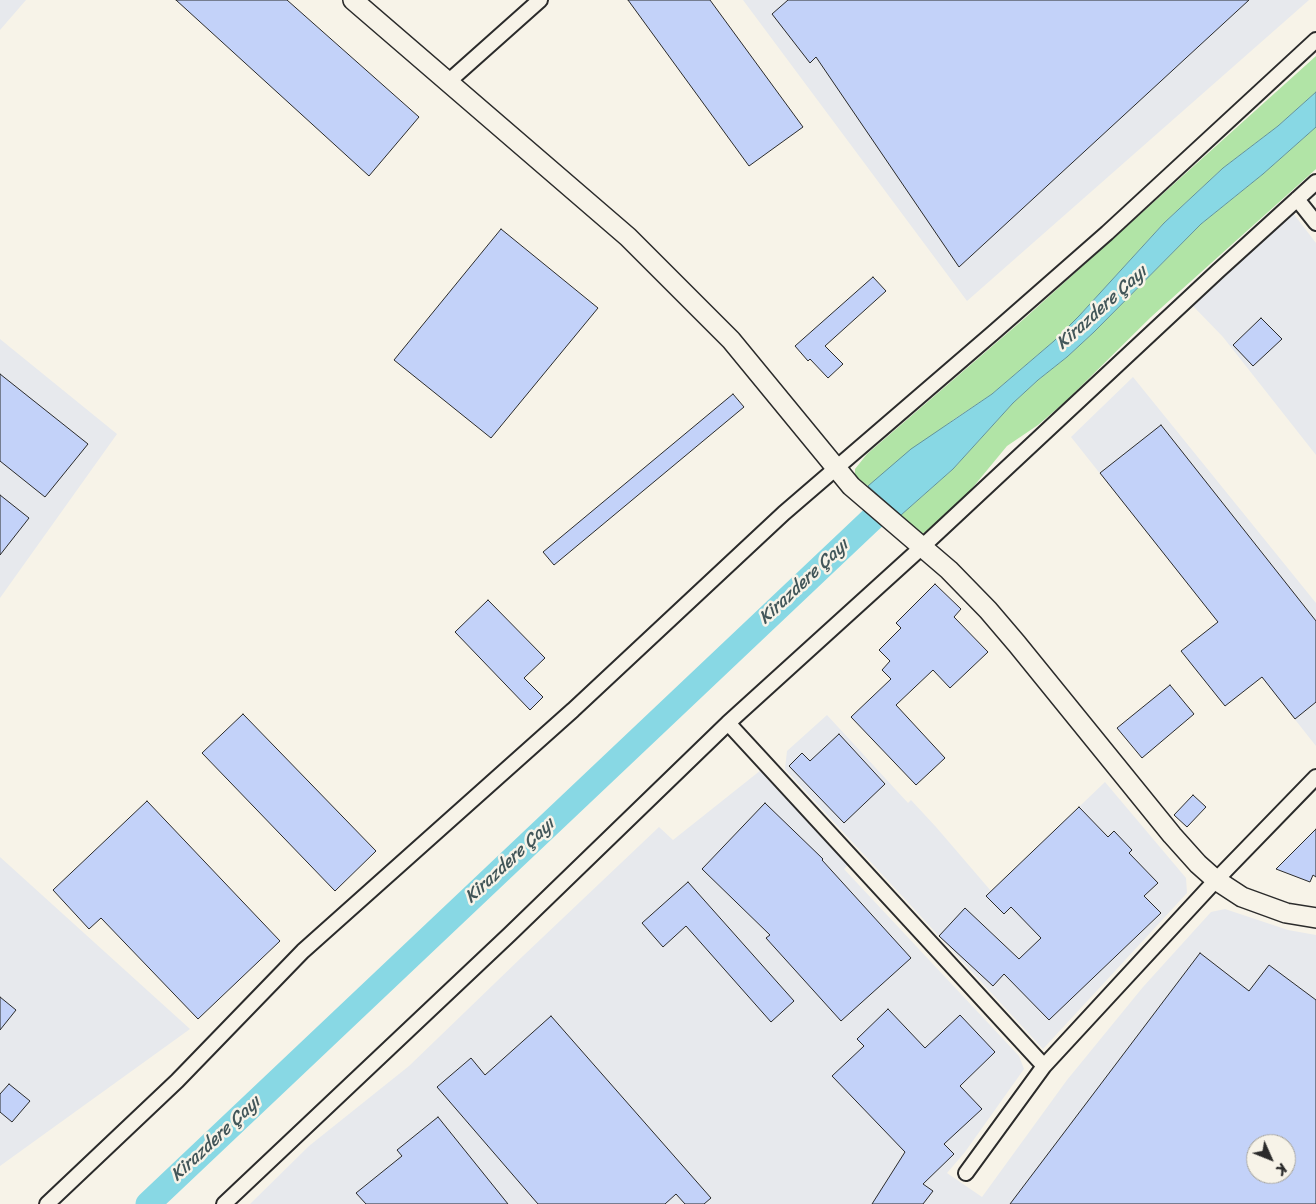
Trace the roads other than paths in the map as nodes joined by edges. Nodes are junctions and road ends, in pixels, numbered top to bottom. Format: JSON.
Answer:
{"nodes":[{"id":1,"x":353,"y":0,"type":"edge"},
{"id":2,"x":540,"y":0,"type":"edge"},
{"id":3,"x":1316,"y":40,"type":"edge"},
{"id":4,"x":448,"y":82,"type":"junction"},
{"id":5,"x":1316,"y":182,"type":"edge"},
{"id":6,"x":1297,"y":199,"type":"junction"},
{"id":7,"x":1316,"y":224,"type":"edge"},
{"id":8,"x":836,"y":469,"type":"junction"},
{"id":9,"x":922,"y":547,"type":"junction"},
{"id":10,"x":728,"y":723,"type":"junction"},
{"id":11,"x":1316,"y":777,"type":"edge"},
{"id":12,"x":1216,"y":880,"type":"junction"},
{"id":13,"x":1316,"y":918,"type":"edge"},
{"id":14,"x":1044,"y":1066,"type":"junction"},
{"id":15,"x":966,"y":1173,"type":"dead end"},
{"id":16,"x":47,"y":1204,"type":"edge"},
{"id":17,"x":224,"y":1204,"type":"edge"}],
"edges":[{"from":1,"to":4,"type":"street"},
{"from":2,"to":4,"type":"street"},
{"from":3,"to":8,"type":"street"},
{"from":4,"to":8,"type":"street"},
{"from":5,"to":6,"type":"street"},
{"from":6,"to":7,"type":"street"},
{"from":6,"to":9,"type":"street"},
{"from":8,"to":9,"type":"street"},
{"from":8,"to":16,"type":"street"},
{"from":9,"to":10,"type":"street"},
{"from":9,"to":12,"type":"street"},
{"from":10,"to":14,"type":"street"},
{"from":10,"to":17,"type":"street"},
{"from":11,"to":12,"type":"street"},
{"from":12,"to":13,"type":"street"},
{"from":12,"to":14,"type":"street"},
{"from":14,"to":15,"type":"street"}]}
